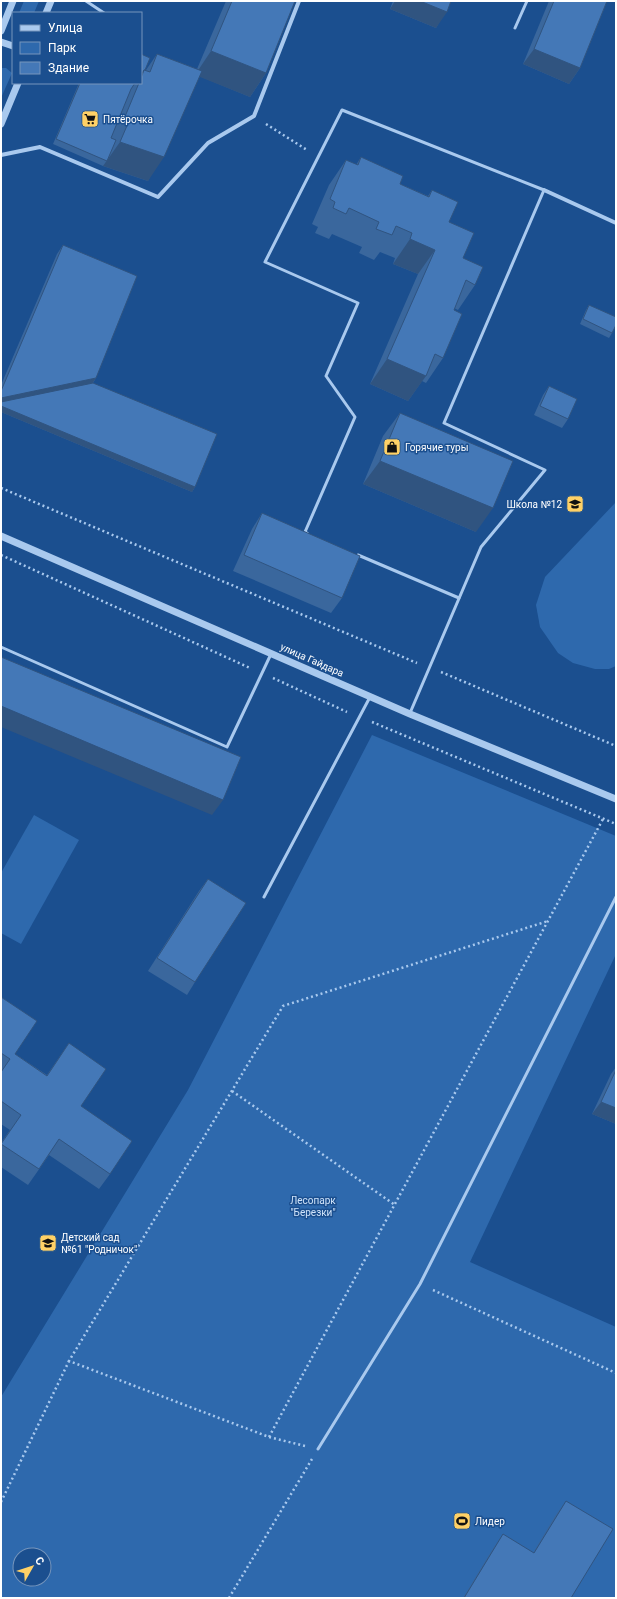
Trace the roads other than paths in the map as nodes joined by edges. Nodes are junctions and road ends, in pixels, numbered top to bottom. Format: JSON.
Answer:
{"nodes":[{"id":1,"x":13,"y":1,"type":"edge"},
{"id":2,"x":51,"y":1,"type":"edge"},
{"id":3,"x":86,"y":1,"type":"edge"},
{"id":4,"x":299,"y":1,"type":"edge"},
{"id":5,"x":527,"y":1,"type":"edge"},
{"id":6,"x":46,"y":12,"type":"edge"},
{"id":7,"x":102,"y":12,"type":"edge"},
{"id":8,"x":515,"y":28,"type":"dead end"},
{"id":9,"x":1,"y":31,"type":"edge"},
{"id":10,"x":1,"y":42,"type":"edge"},
{"id":11,"x":12,"y":46,"type":"edge"},
{"id":12,"x":18,"y":84,"type":"edge"},
{"id":13,"x":1,"y":124,"type":"edge"},
{"id":14,"x":1,"y":155,"type":"edge"},
{"id":15,"x":544,"y":190,"type":"junction"},
{"id":16,"x":616,"y":223,"type":"edge"},
{"id":17,"x":312,"y":535,"type":"edge"},
{"id":18,"x":1,"y":536,"type":"edge"},
{"id":19,"x":356,"y":554,"type":"edge"},
{"id":20,"x":459,"y":598,"type":"junction"},
{"id":21,"x":1,"y":647,"type":"edge"},
{"id":22,"x":271,"y":654,"type":"junction"},
{"id":23,"x":370,"y":697,"type":"junction"},
{"id":24,"x":410,"y":714,"type":"junction"},
{"id":25,"x":616,"y":799,"type":"edge"},
{"id":26,"x":264,"y":897,"type":"dead end"},
{"id":27,"x":616,"y":897,"type":"edge"},
{"id":28,"x":318,"y":1449,"type":"road end"}],
"edges":[{"from":1,"to":9,"type":"street"},
{"from":2,"to":6,"type":"street"},
{"from":3,"to":7,"type":"lane"},
{"from":4,"to":14,"type":"street"},
{"from":5,"to":8,"type":"lane"},
{"from":10,"to":11,"type":"street"},
{"from":12,"to":13,"type":"street"},
{"from":15,"to":16,"type":"street"},
{"from":15,"to":17,"type":"lane"},
{"from":15,"to":20,"type":"lane"},
{"from":18,"to":22,"type":"street","name":"улица Гайдара"},
{"from":19,"to":20,"type":"lane"},
{"from":20,"to":24,"type":"lane"},
{"from":21,"to":22,"type":"lane"},
{"from":22,"to":23,"type":"street","name":"улица Гайдара"},
{"from":23,"to":24,"type":"street","name":"улица Гайдара"},
{"from":23,"to":26,"type":"lane"},
{"from":24,"to":25,"type":"street","name":"улица Гайдара"},
{"from":27,"to":28,"type":"lane"}]}
